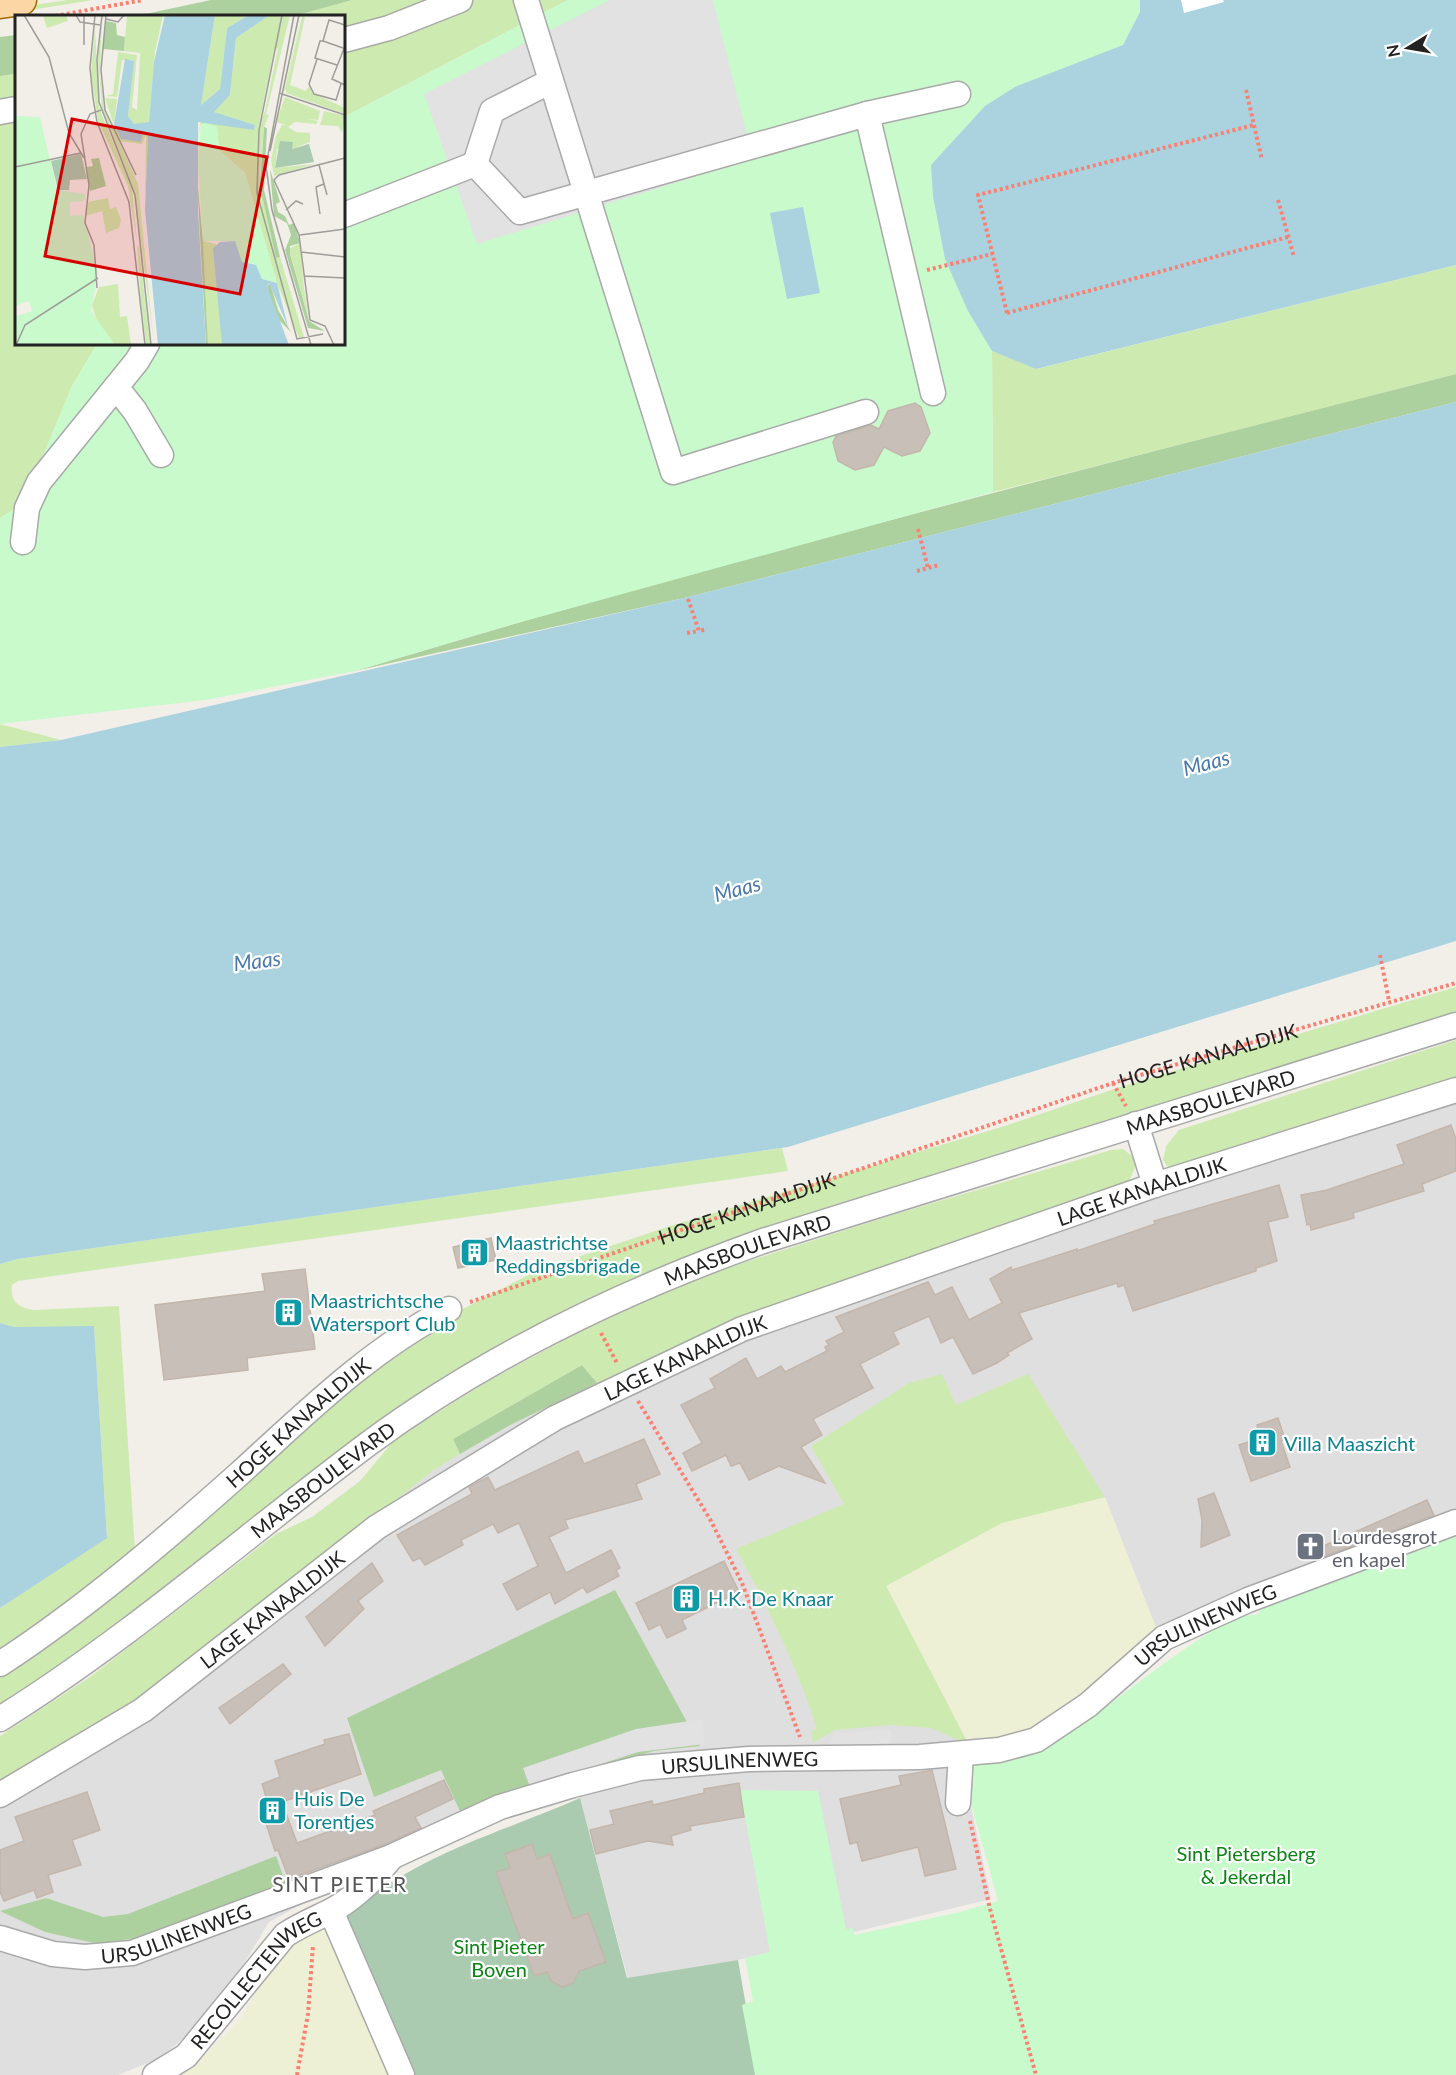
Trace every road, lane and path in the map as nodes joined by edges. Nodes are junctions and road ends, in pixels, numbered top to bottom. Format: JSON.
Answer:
{"nodes":[{"id":1,"x":21,"y":0,"type":"edge"},
{"id":2,"x":143,"y":0,"type":"edge"},
{"id":3,"x":460,"y":0,"type":"edge"},
{"id":4,"x":526,"y":0,"type":"edge"},
{"id":5,"x":0,"y":3,"type":"edge"},
{"id":6,"x":60,"y":15,"type":"edge"},
{"id":7,"x":345,"y":40,"type":"edge"},
{"id":8,"x":551,"y":81,"type":"junction"},
{"id":9,"x":1246,"y":90,"type":"dead end"},
{"id":10,"x":958,"y":94,"type":"dead end"},
{"id":11,"x":15,"y":109,"type":"edge"},
{"id":12,"x":0,"y":112,"type":"edge"},
{"id":13,"x":867,"y":114,"type":"junction"},
{"id":14,"x":1254,"y":125,"type":"dead end"},
{"id":15,"x":1262,"y":160,"type":"dead end"},
{"id":16,"x":475,"y":164,"type":"junction"},
{"id":17,"x":586,"y":194,"type":"junction"},
{"id":18,"x":1278,"y":200,"type":"dead end"},
{"id":19,"x":345,"y":216,"type":"edge"},
{"id":20,"x":1288,"y":237,"type":"junction"},
{"id":21,"x":992,"y":254,"type":"dead end"},
{"id":22,"x":1294,"y":257,"type":"dead end"},
{"id":23,"x":906,"y":274,"type":"junction"},
{"id":24,"x":146,"y":345,"type":"edge"},
{"id":25,"x":116,"y":387,"type":"junction"},
{"id":26,"x":933,"y":393,"type":"dead end"},
{"id":27,"x":866,"y":412,"type":"dead end"},
{"id":28,"x":161,"y":455,"type":"dead end"},
{"id":29,"x":918,"y":530,"type":"dead end"},
{"id":30,"x":23,"y":542,"type":"dead end"},
{"id":31,"x":939,"y":565,"type":"dead end"},
{"id":32,"x":928,"y":568,"type":"junction"},
{"id":33,"x":917,"y":571,"type":"dead end"},
{"id":34,"x":688,"y":599,"type":"dead end"},
{"id":35,"x":707,"y":629,"type":"dead end"},
{"id":36,"x":699,"y":631,"type":"junction"},
{"id":37,"x":687,"y":633,"type":"dead end"},
{"id":38,"x":1380,"y":955,"type":"dead end"},
{"id":39,"x":1456,"y":983,"type":"edge"},
{"id":40,"x":1389,"y":1001,"type":"junction"},
{"id":41,"x":1456,"y":1025,"type":"edge"},
{"id":42,"x":1456,"y":1090,"type":"edge"},
{"id":43,"x":1136,"y":1124,"type":"junction"},
{"id":44,"x":1155,"y":1185,"type":"junction"},
{"id":45,"x":449,"y":1309,"type":"joint"},
{"id":46,"x":590,"y":1311,"type":"junction"},
{"id":47,"x":627,"y":1383,"type":"junction"},
{"id":48,"x":1456,"y":1522,"type":"edge"},
{"id":49,"x":0,"y":1664,"type":"edge"},
{"id":50,"x":793,"y":1713,"type":"dead end"},
{"id":51,"x":0,"y":1719,"type":"edge"},
{"id":52,"x":961,"y":1754,"type":"junction"},
{"id":53,"x":0,"y":1795,"type":"edge"},
{"id":54,"x":958,"y":1803,"type":"joint"},
{"id":55,"x":392,"y":1857,"type":"junction"},
{"id":56,"x":323,"y":1914,"type":"junction"},
{"id":57,"x":0,"y":1938,"type":"edge"},
{"id":58,"x":155,"y":2075,"type":"edge"},
{"id":59,"x":297,"y":2075,"type":"edge"},
{"id":60,"x":402,"y":2075,"type":"edge"},
{"id":61,"x":1036,"y":2075,"type":"edge"}],
"edges":[{"from":1,"to":5,"type":"main road"},
{"from":2,"to":6,"type":"path"},
{"from":3,"to":7,"type":"street"},
{"from":4,"to":8,"type":"street"},
{"from":8,"to":16,"type":"street"},
{"from":8,"to":17,"type":"street"},
{"from":9,"to":15,"type":"path"},
{"from":10,"to":13,"type":"street"},
{"from":11,"to":12,"type":"street"},
{"from":13,"to":17,"type":"street"},
{"from":13,"to":23,"type":"street"},
{"from":14,"to":20,"type":"path"},
{"from":16,"to":17,"type":"street"},
{"from":16,"to":19,"type":"street"},
{"from":17,"to":27,"type":"street"},
{"from":18,"to":20,"type":"path"},
{"from":20,"to":22,"type":"path"},
{"from":21,"to":23,"type":"path"},
{"from":23,"to":26,"type":"street"},
{"from":24,"to":25,"type":"street"},
{"from":25,"to":28,"type":"street"},
{"from":25,"to":30,"type":"street"},
{"from":29,"to":32,"type":"path"},
{"from":31,"to":32,"type":"path"},
{"from":32,"to":33,"type":"path"},
{"from":34,"to":36,"type":"path"},
{"from":35,"to":36,"type":"path"},
{"from":36,"to":37,"type":"path"},
{"from":38,"to":40,"type":"path"},
{"from":39,"to":40,"type":"path","name":"HOGE KANAALDIJK"},
{"from":40,"to":45,"type":"path","name":"HOGE KANAALDIJK"},
{"from":41,"to":43,"type":"street","name":"MAASBOULEVARD"},
{"from":42,"to":44,"type":"street","name":"LAGE KANAALDIJK"},
{"from":43,"to":44,"type":"street"},
{"from":43,"to":46,"type":"street","name":"MAASBOULEVARD"},
{"from":44,"to":47,"type":"street","name":"LAGE KANAALDIJK"},
{"from":45,"to":49,"type":"street","name":"HOGE KANAALDIJK"},
{"from":46,"to":47,"type":"path"},
{"from":46,"to":51,"type":"street","name":"MAASBOULEVARD"},
{"from":47,"to":50,"type":"path"},
{"from":47,"to":53,"type":"street","name":"LAGE KANAALDIJK"},
{"from":48,"to":52,"type":"street","name":"URSULINENWEG"},
{"from":52,"to":54,"type":"street"},
{"from":52,"to":55,"type":"street","name":"URSULINENWEG"},
{"from":54,"to":61,"type":"path"},
{"from":55,"to":56,"type":"street","name":"RECOLLECTENWEG"},
{"from":55,"to":57,"type":"street","name":"URSULINENWEG"},
{"from":56,"to":58,"type":"street","name":"RECOLLECTENWEG"},
{"from":56,"to":59,"type":"path"},
{"from":56,"to":60,"type":"street"}]}
